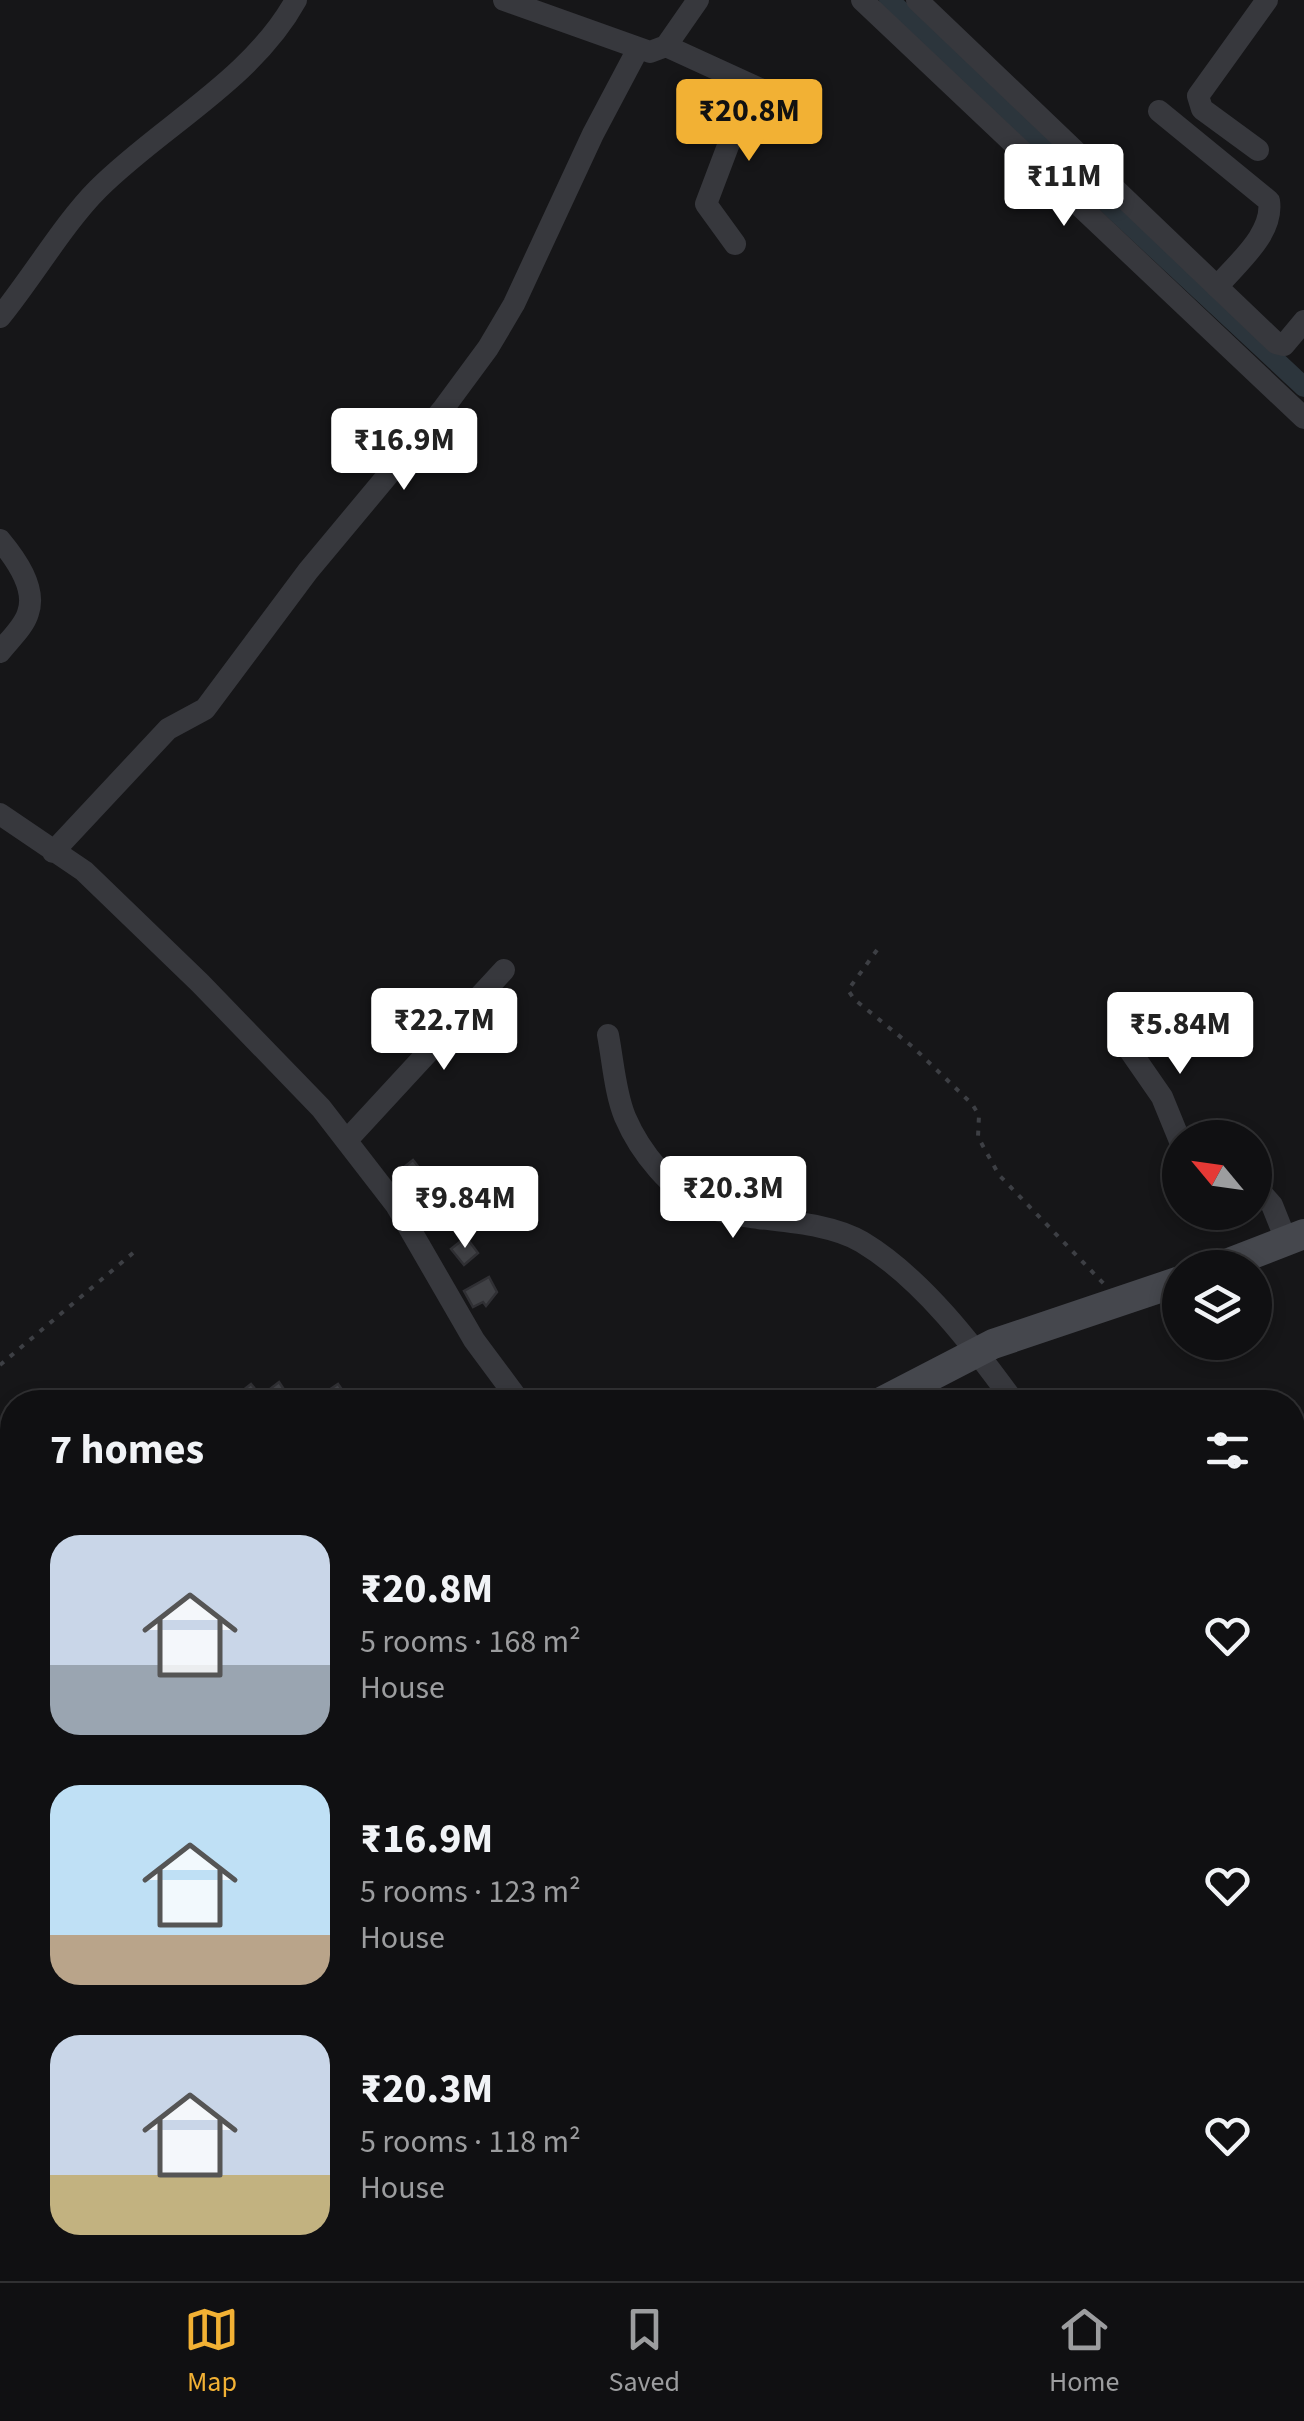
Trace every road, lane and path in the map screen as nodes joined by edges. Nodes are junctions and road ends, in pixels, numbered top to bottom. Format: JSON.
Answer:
{"nodes":[{"id":1,"x":296,"y":0,"type":"edge"},
{"id":2,"x":698,"y":0,"type":"edge"},
{"id":3,"x":862,"y":0,"type":"edge"},
{"id":4,"x":917,"y":0,"type":"edge"},
{"id":5,"x":1267,"y":0,"type":"edge"},
{"id":6,"x":519,"y":2,"type":"edge"},
{"id":7,"x":666,"y":46,"type":"junction"},
{"id":8,"x":638,"y":49,"type":"junction"},
{"id":9,"x":751,"y":85,"type":"junction"},
{"id":10,"x":797,"y":106,"type":"dead end"},
{"id":11,"x":1159,"y":111,"type":"dead end"},
{"id":12,"x":1258,"y":150,"type":"dead end"},
{"id":13,"x":735,"y":244,"type":"dead end"},
{"id":14,"x":1217,"y":288,"type":"junction"},
{"id":15,"x":0,"y":317,"type":"edge"},
{"id":16,"x":1304,"y":322,"type":"edge"},
{"id":17,"x":1304,"y":418,"type":"edge"},
{"id":18,"x":0,"y":540,"type":"edge"},
{"id":19,"x":0,"y":652,"type":"edge"},
{"id":20,"x":0,"y":814,"type":"edge"},
{"id":21,"x":53,"y":852,"type":"junction"},
{"id":22,"x":877,"y":950,"type":"dead end"},
{"id":23,"x":504,"y":970,"type":"dead end"},
{"id":24,"x":608,"y":1035,"type":"dead end"},
{"id":25,"x":1126,"y":1045,"type":"dead end"},
{"id":26,"x":1171,"y":1120,"type":"edge"},
{"id":27,"x":347,"y":1140,"type":"junction"},
{"id":28,"x":1272,"y":1205,"type":"edge"},
{"id":29,"x":1295,"y":1237,"type":"edge"},
{"id":30,"x":1262,"y":1250,"type":"edge"},
{"id":31,"x":133,"y":1252,"type":"dead end"},
{"id":32,"x":1162,"y":1287,"type":"edge"},
{"id":33,"x":1121,"y":1302,"type":"junction"},
{"id":34,"x":978,"y":1352,"type":"junction"},
{"id":35,"x":0,"y":1365,"type":"edge"},
{"id":36,"x":511,"y":1390,"type":"edge"},
{"id":37,"x":904,"y":1390,"type":"edge"},
{"id":38,"x":1005,"y":1390,"type":"edge"}],
"edges":[{"from":1,"to":15,"type":"street"},
{"from":2,"to":7,"type":"street"},
{"from":3,"to":17,"type":"street"},
{"from":4,"to":14,"type":"street"},
{"from":5,"to":12,"type":"street"},
{"from":6,"to":8,"type":"street"},
{"from":7,"to":8,"type":"street"},
{"from":7,"to":9,"type":"street"},
{"from":8,"to":21,"type":"street"},
{"from":9,"to":10,"type":"street"},
{"from":9,"to":13,"type":"street"},
{"from":11,"to":14,"type":"street"},
{"from":14,"to":16,"type":"street"},
{"from":18,"to":19,"type":"street"},
{"from":20,"to":21,"type":"street"},
{"from":21,"to":27,"type":"street"},
{"from":22,"to":33,"type":"path"},
{"from":23,"to":27,"type":"street"},
{"from":24,"to":34,"type":"street"},
{"from":25,"to":26,"type":"street"},
{"from":27,"to":36,"type":"street"},
{"from":28,"to":29,"type":"street"},
{"from":29,"to":30,"type":"main road"},
{"from":31,"to":35,"type":"path"},
{"from":32,"to":33,"type":"main road"},
{"from":33,"to":34,"type":"main road"},
{"from":34,"to":37,"type":"main road"},
{"from":34,"to":38,"type":"street"}]}
